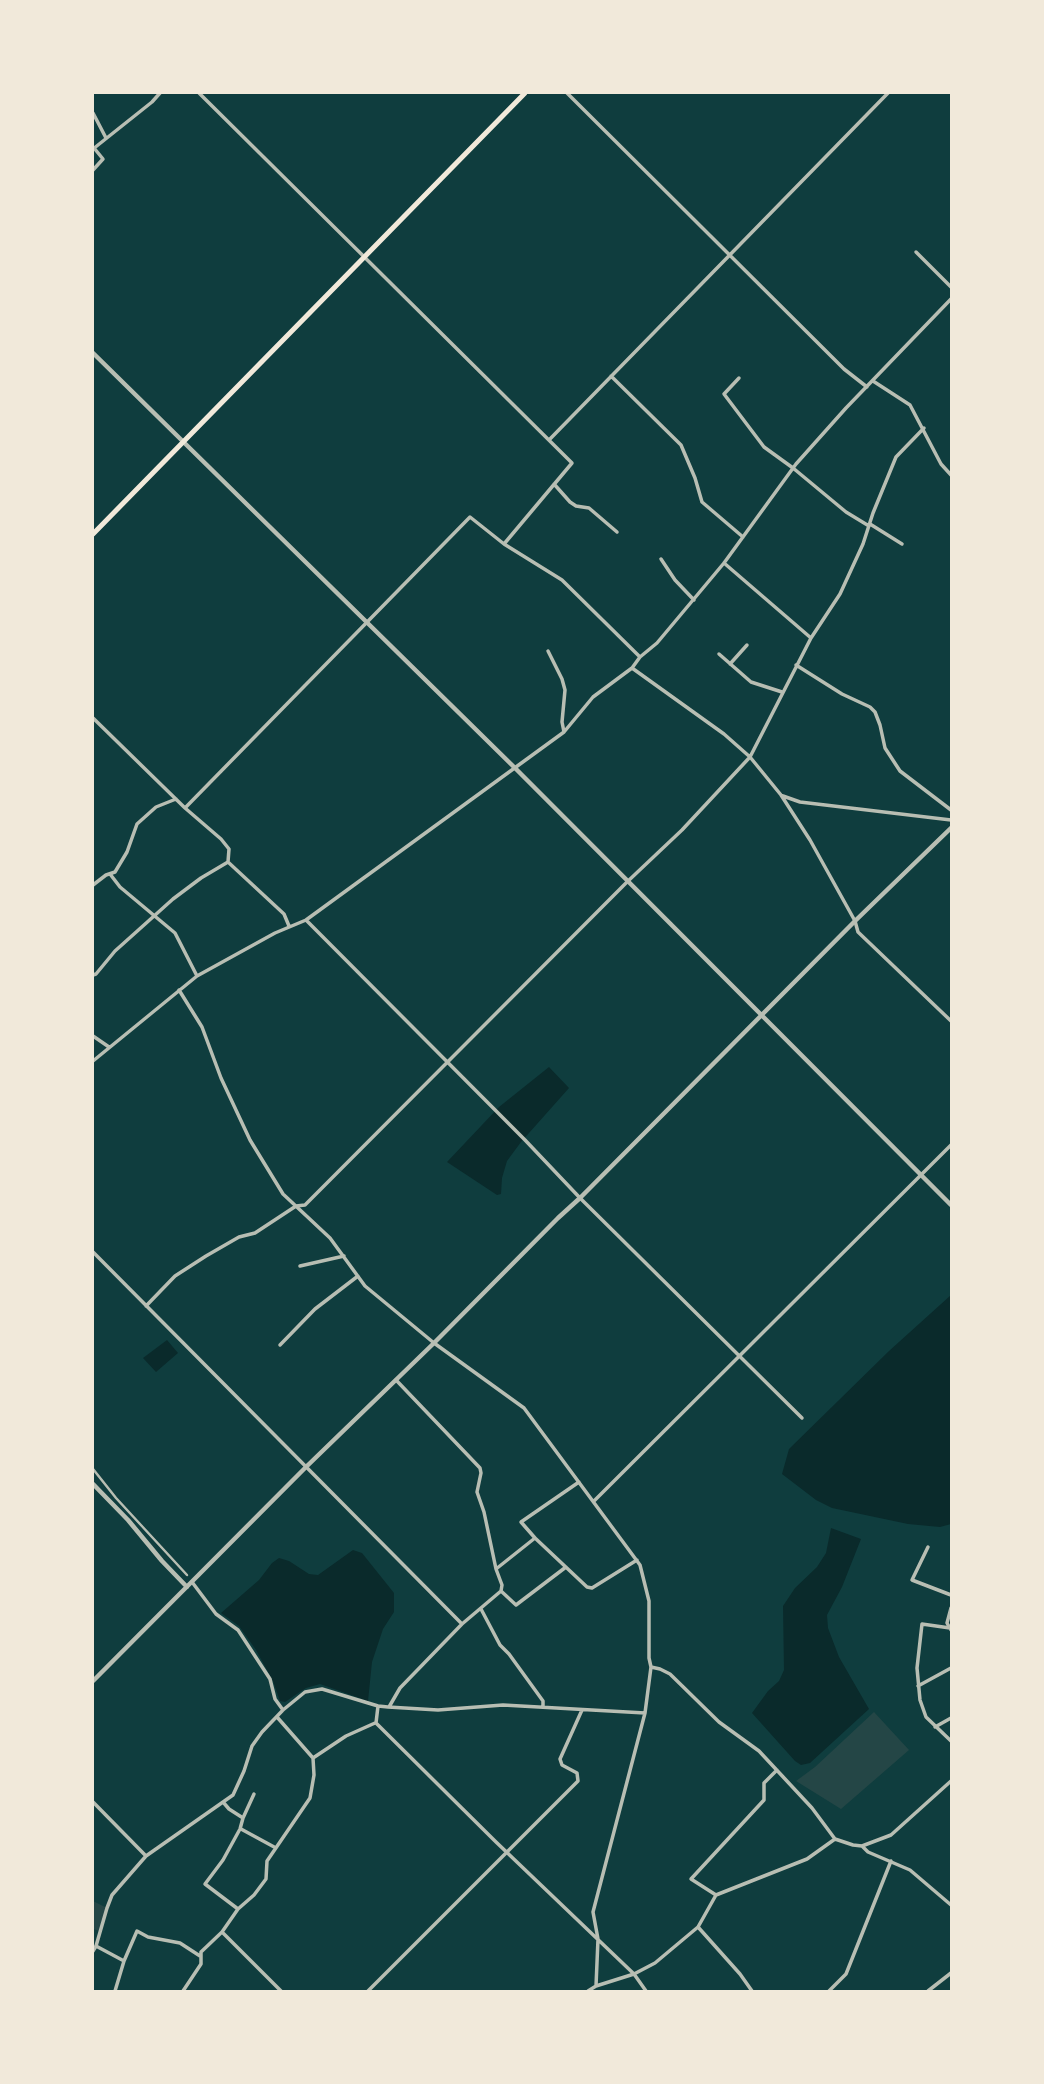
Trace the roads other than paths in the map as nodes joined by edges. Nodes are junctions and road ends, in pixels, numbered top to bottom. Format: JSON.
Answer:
{"nodes":[{"id":1,"x":160,"y":93,"type":"edge"},
{"id":2,"x":200,"y":93,"type":"edge"},
{"id":3,"x":525,"y":93,"type":"edge"},
{"id":4,"x":567,"y":93,"type":"edge"},
{"id":5,"x":888,"y":93,"type":"edge"},
{"id":6,"x":93,"y":113,"type":"edge"},
{"id":7,"x":106,"y":138,"type":"junction"},
{"id":8,"x":94,"y":148,"type":"edge"},
{"id":9,"x":93,"y":170,"type":"edge"},
{"id":10,"x":916,"y":252,"type":"dead end"},
{"id":11,"x":729,"y":256,"type":"junction"},
{"id":12,"x":365,"y":258,"type":"junction"},
{"id":13,"x":951,"y":287,"type":"edge"},
{"id":14,"x":951,"y":299,"type":"edge"},
{"id":15,"x":93,"y":353,"type":"edge"},
{"id":16,"x":611,"y":376,"type":"junction"},
{"id":17,"x":740,"y":378,"type":"dead end"},
{"id":18,"x":873,"y":382,"type":"junction"},
{"id":19,"x":867,"y":387,"type":"junction"},
{"id":20,"x":924,"y":428,"type":"junction"},
{"id":21,"x":549,"y":440,"type":"junction"},
{"id":22,"x":182,"y":441,"type":"junction"},
{"id":23,"x":793,"y":468,"type":"junction"},
{"id":24,"x":951,"y":474,"type":"edge"},
{"id":25,"x":554,"y":484,"type":"junction"},
{"id":26,"x":869,"y":525,"type":"junction"},
{"id":27,"x":617,"y":532,"type":"dead end"},
{"id":28,"x":93,"y":534,"type":"edge"},
{"id":29,"x":743,"y":537,"type":"junction"},
{"id":30,"x":504,"y":544,"type":"junction"},
{"id":31,"x":902,"y":544,"type":"dead end"},
{"id":32,"x":661,"y":559,"type":"dead end"},
{"id":33,"x":724,"y":564,"type":"junction"},
{"id":34,"x":694,"y":600,"type":"junction"},
{"id":35,"x":367,"y":622,"type":"junction"},
{"id":36,"x":811,"y":638,"type":"junction"},
{"id":37,"x":747,"y":645,"type":"dead end"},
{"id":38,"x":548,"y":651,"type":"dead end"},
{"id":39,"x":719,"y":654,"type":"dead end"},
{"id":40,"x":640,"y":657,"type":"junction"},
{"id":41,"x":730,"y":664,"type":"junction"},
{"id":42,"x":796,"y":665,"type":"junction"},
{"id":43,"x":632,"y":668,"type":"junction"},
{"id":44,"x":782,"y":692,"type":"junction"},
{"id":45,"x":93,"y":718,"type":"edge"},
{"id":46,"x":565,"y":732,"type":"junction"},
{"id":47,"x":750,"y":757,"type":"junction"},
{"id":48,"x":515,"y":768,"type":"junction"},
{"id":49,"x":781,"y":795,"type":"junction"},
{"id":50,"x":176,"y":799,"type":"junction"},
{"id":51,"x":185,"y":807,"type":"junction"},
{"id":52,"x":951,"y":810,"type":"edge"},
{"id":53,"x":951,"y":820,"type":"edge"},
{"id":54,"x":951,"y":828,"type":"edge"},
{"id":55,"x":228,"y":862,"type":"junction"},
{"id":56,"x":110,"y":874,"type":"junction"},
{"id":57,"x":627,"y":882,"type":"junction"},
{"id":58,"x":93,"y":886,"type":"edge"},
{"id":59,"x":154,"y":917,"type":"junction"},
{"id":60,"x":306,"y":920,"type":"junction"},
{"id":61,"x":855,"y":921,"type":"junction"},
{"id":62,"x":289,"y":926,"type":"junction"},
{"id":63,"x":93,"y":975,"type":"edge"},
{"id":64,"x":197,"y":976,"type":"junction"},
{"id":65,"x":179,"y":990,"type":"junction"},
{"id":66,"x":761,"y":1016,"type":"junction"},
{"id":67,"x":951,"y":1021,"type":"edge"},
{"id":68,"x":93,"y":1036,"type":"edge"},
{"id":69,"x":109,"y":1047,"type":"junction"},
{"id":70,"x":93,"y":1061,"type":"edge"},
{"id":71,"x":447,"y":1063,"type":"junction"},
{"id":72,"x":951,"y":1145,"type":"edge"},
{"id":73,"x":922,"y":1175,"type":"junction"},
{"id":74,"x":580,"y":1198,"type":"junction"},
{"id":75,"x":951,"y":1205,"type":"edge"},
{"id":76,"x":296,"y":1206,"type":"junction"},
{"id":77,"x":93,"y":1252,"type":"edge"},
{"id":78,"x":344,"y":1256,"type":"junction"},
{"id":79,"x":300,"y":1266,"type":"dead end"},
{"id":80,"x":358,"y":1276,"type":"junction"},
{"id":81,"x":146,"y":1306,"type":"junction"},
{"id":82,"x":434,"y":1343,"type":"junction"},
{"id":83,"x":280,"y":1345,"type":"dead end"},
{"id":84,"x":740,"y":1355,"type":"junction"},
{"id":85,"x":396,"y":1380,"type":"junction"},
{"id":86,"x":802,"y":1418,"type":"dead end"},
{"id":87,"x":306,"y":1468,"type":"junction"},
{"id":88,"x":93,"y":1469,"type":"edge"},
{"id":89,"x":579,"y":1482,"type":"junction"},
{"id":90,"x":93,"y":1484,"type":"edge"},
{"id":91,"x":594,"y":1501,"type":"junction"},
{"id":92,"x":535,"y":1538,"type":"junction"},
{"id":93,"x":928,"y":1547,"type":"dead end"},
{"id":94,"x":637,"y":1560,"type":"junction"},
{"id":95,"x":566,"y":1567,"type":"junction"},
{"id":96,"x":496,"y":1569,"type":"junction"},
{"id":97,"x":187,"y":1575,"type":"dead end"},
{"id":98,"x":192,"y":1582,"type":"junction"},
{"id":99,"x":187,"y":1587,"type":"junction"},
{"id":100,"x":501,"y":1591,"type":"junction"},
{"id":101,"x":951,"y":1595,"type":"edge"},
{"id":102,"x":951,"y":1608,"type":"edge"},
{"id":103,"x":481,"y":1609,"type":"junction"},
{"id":104,"x":462,"y":1624,"type":"junction"},
{"id":105,"x":951,"y":1629,"type":"edge"},
{"id":106,"x":652,"y":1667,"type":"junction"},
{"id":107,"x":951,"y":1668,"type":"edge"},
{"id":108,"x":93,"y":1681,"type":"edge"},
{"id":109,"x":918,"y":1686,"type":"junction"},
{"id":110,"x":377,"y":1706,"type":"junction"},
{"id":111,"x":543,"y":1706,"type":"junction"},
{"id":112,"x":388,"y":1707,"type":"junction"},
{"id":113,"x":283,"y":1710,"type":"junction"},
{"id":114,"x":582,"y":1710,"type":"junction"},
{"id":115,"x":645,"y":1713,"type":"junction"},
{"id":116,"x":277,"y":1717,"type":"junction"},
{"id":117,"x":951,"y":1718,"type":"edge"},
{"id":118,"x":376,"y":1723,"type":"junction"},
{"id":119,"x":935,"y":1727,"type":"junction"},
{"id":120,"x":951,"y":1741,"type":"edge"},
{"id":121,"x":313,"y":1758,"type":"junction"},
{"id":122,"x":777,"y":1770,"type":"junction"},
{"id":123,"x":951,"y":1782,"type":"edge"},
{"id":124,"x":254,"y":1794,"type":"dead end"},
{"id":125,"x":93,"y":1802,"type":"edge"},
{"id":126,"x":223,"y":1802,"type":"junction"},
{"id":127,"x":243,"y":1818,"type":"junction"},
{"id":128,"x":240,"y":1829,"type":"junction"},
{"id":129,"x":835,"y":1839,"type":"junction"},
{"id":130,"x":862,"y":1846,"type":"junction"},
{"id":131,"x":276,"y":1848,"type":"junction"},
{"id":132,"x":508,"y":1853,"type":"junction"},
{"id":133,"x":146,"y":1856,"type":"junction"},
{"id":134,"x":891,"y":1861,"type":"junction"},
{"id":135,"x":716,"y":1895,"type":"junction"},
{"id":136,"x":951,"y":1905,"type":"edge"},
{"id":137,"x":238,"y":1909,"type":"junction"},
{"id":138,"x":698,"y":1927,"type":"junction"},
{"id":139,"x":222,"y":1932,"type":"junction"},
{"id":140,"x":598,"y":1938,"type":"junction"},
{"id":141,"x":96,"y":1946,"type":"junction"},
{"id":142,"x":93,"y":1951,"type":"edge"},
{"id":143,"x":200,"y":1956,"type":"junction"},
{"id":144,"x":124,"y":1961,"type":"junction"},
{"id":145,"x":951,"y":1973,"type":"edge"},
{"id":146,"x":634,"y":1974,"type":"junction"},
{"id":147,"x":596,"y":1986,"type":"junction"},
{"id":148,"x":115,"y":1991,"type":"edge"},
{"id":149,"x":183,"y":1991,"type":"edge"},
{"id":150,"x":281,"y":1991,"type":"edge"},
{"id":151,"x":368,"y":1991,"type":"edge"},
{"id":152,"x":588,"y":1991,"type":"edge"},
{"id":153,"x":646,"y":1991,"type":"edge"},
{"id":154,"x":751,"y":1991,"type":"edge"},
{"id":155,"x":829,"y":1991,"type":"edge"},
{"id":156,"x":928,"y":1991,"type":"edge"}],
"edges":[{"from":1,"to":7,"type":"street"},
{"from":2,"to":12,"type":"street"},
{"from":3,"to":12,"type":"main road"},
{"from":4,"to":11,"type":"street"},
{"from":5,"to":11,"type":"street"},
{"from":6,"to":7,"type":"street"},
{"from":7,"to":8,"type":"street"},
{"from":8,"to":9,"type":"street"},
{"from":10,"to":13,"type":"street"},
{"from":11,"to":16,"type":"street"},
{"from":11,"to":19,"type":"street"},
{"from":12,"to":21,"type":"street"},
{"from":12,"to":22,"type":"main road"},
{"from":14,"to":18,"type":"street"},
{"from":15,"to":22,"type":"street"},
{"from":16,"to":21,"type":"street"},
{"from":16,"to":29,"type":"street"},
{"from":17,"to":23,"type":"street"},
{"from":18,"to":19,"type":"street"},
{"from":18,"to":20,"type":"street"},
{"from":19,"to":23,"type":"street"},
{"from":20,"to":24,"type":"street"},
{"from":20,"to":26,"type":"street"},
{"from":21,"to":25,"type":"street"},
{"from":22,"to":28,"type":"main road"},
{"from":22,"to":35,"type":"street"},
{"from":23,"to":26,"type":"street"},
{"from":23,"to":29,"type":"street"},
{"from":25,"to":27,"type":"street"},
{"from":25,"to":30,"type":"street"},
{"from":26,"to":31,"type":"street"},
{"from":26,"to":36,"type":"street"},
{"from":29,"to":33,"type":"street"},
{"from":30,"to":35,"type":"street"},
{"from":30,"to":40,"type":"street"},
{"from":32,"to":34,"type":"street"},
{"from":33,"to":34,"type":"street"},
{"from":33,"to":36,"type":"street"},
{"from":34,"to":40,"type":"street"},
{"from":35,"to":48,"type":"street"},
{"from":35,"to":51,"type":"street"},
{"from":36,"to":42,"type":"street"},
{"from":37,"to":41,"type":"street"},
{"from":38,"to":46,"type":"street"},
{"from":39,"to":41,"type":"street"},
{"from":40,"to":43,"type":"street"},
{"from":41,"to":44,"type":"street"},
{"from":42,"to":44,"type":"street"},
{"from":42,"to":52,"type":"street"},
{"from":43,"to":46,"type":"street"},
{"from":43,"to":47,"type":"street"},
{"from":44,"to":47,"type":"street"},
{"from":45,"to":50,"type":"street"},
{"from":46,"to":48,"type":"street"},
{"from":47,"to":49,"type":"street"},
{"from":47,"to":57,"type":"street"},
{"from":48,"to":57,"type":"street"},
{"from":48,"to":60,"type":"street"},
{"from":49,"to":53,"type":"street"},
{"from":49,"to":61,"type":"street"},
{"from":50,"to":51,"type":"street"},
{"from":50,"to":56,"type":"street"},
{"from":51,"to":55,"type":"street"},
{"from":54,"to":61,"type":"street"},
{"from":55,"to":59,"type":"street"},
{"from":55,"to":62,"type":"street"},
{"from":56,"to":58,"type":"street"},
{"from":56,"to":59,"type":"street"},
{"from":57,"to":66,"type":"street"},
{"from":57,"to":71,"type":"street"},
{"from":59,"to":63,"type":"street"},
{"from":59,"to":64,"type":"street"},
{"from":60,"to":62,"type":"street"},
{"from":60,"to":71,"type":"street"},
{"from":61,"to":66,"type":"street"},
{"from":61,"to":67,"type":"street"},
{"from":62,"to":64,"type":"street"},
{"from":64,"to":65,"type":"street"},
{"from":65,"to":69,"type":"street"},
{"from":65,"to":76,"type":"street"},
{"from":66,"to":73,"type":"street"},
{"from":66,"to":74,"type":"street"},
{"from":68,"to":69,"type":"street"},
{"from":69,"to":70,"type":"street"},
{"from":71,"to":74,"type":"street"},
{"from":71,"to":76,"type":"street"},
{"from":72,"to":73,"type":"street"},
{"from":73,"to":75,"type":"street"},
{"from":73,"to":84,"type":"street"},
{"from":74,"to":82,"type":"street"},
{"from":74,"to":84,"type":"street"},
{"from":76,"to":78,"type":"street"},
{"from":76,"to":81,"type":"street"},
{"from":77,"to":81,"type":"street"},
{"from":78,"to":79,"type":"street"},
{"from":78,"to":80,"type":"street"},
{"from":80,"to":82,"type":"street"},
{"from":80,"to":83,"type":"street"},
{"from":81,"to":87,"type":"street"},
{"from":82,"to":85,"type":"street"},
{"from":82,"to":89,"type":"street"},
{"from":84,"to":86,"type":"street"},
{"from":84,"to":91,"type":"street"},
{"from":85,"to":87,"type":"street"},
{"from":85,"to":96,"type":"street"},
{"from":87,"to":98,"type":"street"},
{"from":87,"to":104,"type":"street"},
{"from":88,"to":97,"type":"street"},
{"from":89,"to":91,"type":"street"},
{"from":89,"to":92,"type":"street"},
{"from":90,"to":99,"type":"street"},
{"from":91,"to":94,"type":"street"},
{"from":92,"to":95,"type":"street"},
{"from":92,"to":96,"type":"street"},
{"from":93,"to":101,"type":"street"},
{"from":94,"to":95,"type":"street"},
{"from":94,"to":106,"type":"street"},
{"from":95,"to":100,"type":"street"},
{"from":96,"to":100,"type":"street"},
{"from":98,"to":99,"type":"street"},
{"from":98,"to":113,"type":"street"},
{"from":99,"to":108,"type":"street"},
{"from":100,"to":103,"type":"street"},
{"from":102,"to":105,"type":"street"},
{"from":103,"to":104,"type":"street"},
{"from":103,"to":111,"type":"street"},
{"from":104,"to":112,"type":"street"},
{"from":105,"to":109,"type":"street"},
{"from":106,"to":115,"type":"street"},
{"from":106,"to":122,"type":"street"},
{"from":107,"to":109,"type":"street"},
{"from":109,"to":119,"type":"street"},
{"from":110,"to":112,"type":"street"},
{"from":110,"to":113,"type":"street"},
{"from":110,"to":118,"type":"street"},
{"from":111,"to":112,"type":"street"},
{"from":111,"to":114,"type":"street"},
{"from":113,"to":116,"type":"street"},
{"from":114,"to":115,"type":"street"},
{"from":114,"to":132,"type":"street"},
{"from":115,"to":140,"type":"street"},
{"from":116,"to":121,"type":"street"},
{"from":116,"to":126,"type":"street"},
{"from":117,"to":119,"type":"street"},
{"from":118,"to":121,"type":"street"},
{"from":118,"to":132,"type":"street"},
{"from":119,"to":120,"type":"street"},
{"from":121,"to":131,"type":"street"},
{"from":122,"to":129,"type":"street"},
{"from":122,"to":135,"type":"street"},
{"from":123,"to":130,"type":"street"},
{"from":124,"to":127,"type":"street"},
{"from":125,"to":133,"type":"street"},
{"from":126,"to":127,"type":"street"},
{"from":126,"to":133,"type":"street"},
{"from":127,"to":128,"type":"street"},
{"from":128,"to":131,"type":"street"},
{"from":128,"to":137,"type":"street"},
{"from":129,"to":130,"type":"street"},
{"from":129,"to":135,"type":"street"},
{"from":130,"to":134,"type":"street"},
{"from":131,"to":137,"type":"street"},
{"from":132,"to":140,"type":"street"},
{"from":132,"to":151,"type":"street"},
{"from":133,"to":141,"type":"street"},
{"from":134,"to":136,"type":"street"},
{"from":134,"to":155,"type":"street"},
{"from":135,"to":138,"type":"street"},
{"from":137,"to":139,"type":"street"},
{"from":138,"to":146,"type":"street"},
{"from":138,"to":154,"type":"street"},
{"from":139,"to":143,"type":"street"},
{"from":139,"to":150,"type":"street"},
{"from":140,"to":146,"type":"street"},
{"from":140,"to":147,"type":"street"},
{"from":141,"to":142,"type":"street"},
{"from":141,"to":144,"type":"street"},
{"from":143,"to":144,"type":"street"},
{"from":143,"to":149,"type":"street"},
{"from":144,"to":148,"type":"street"},
{"from":145,"to":156,"type":"street"},
{"from":146,"to":147,"type":"street"},
{"from":146,"to":153,"type":"street"},
{"from":147,"to":152,"type":"street"}]}
